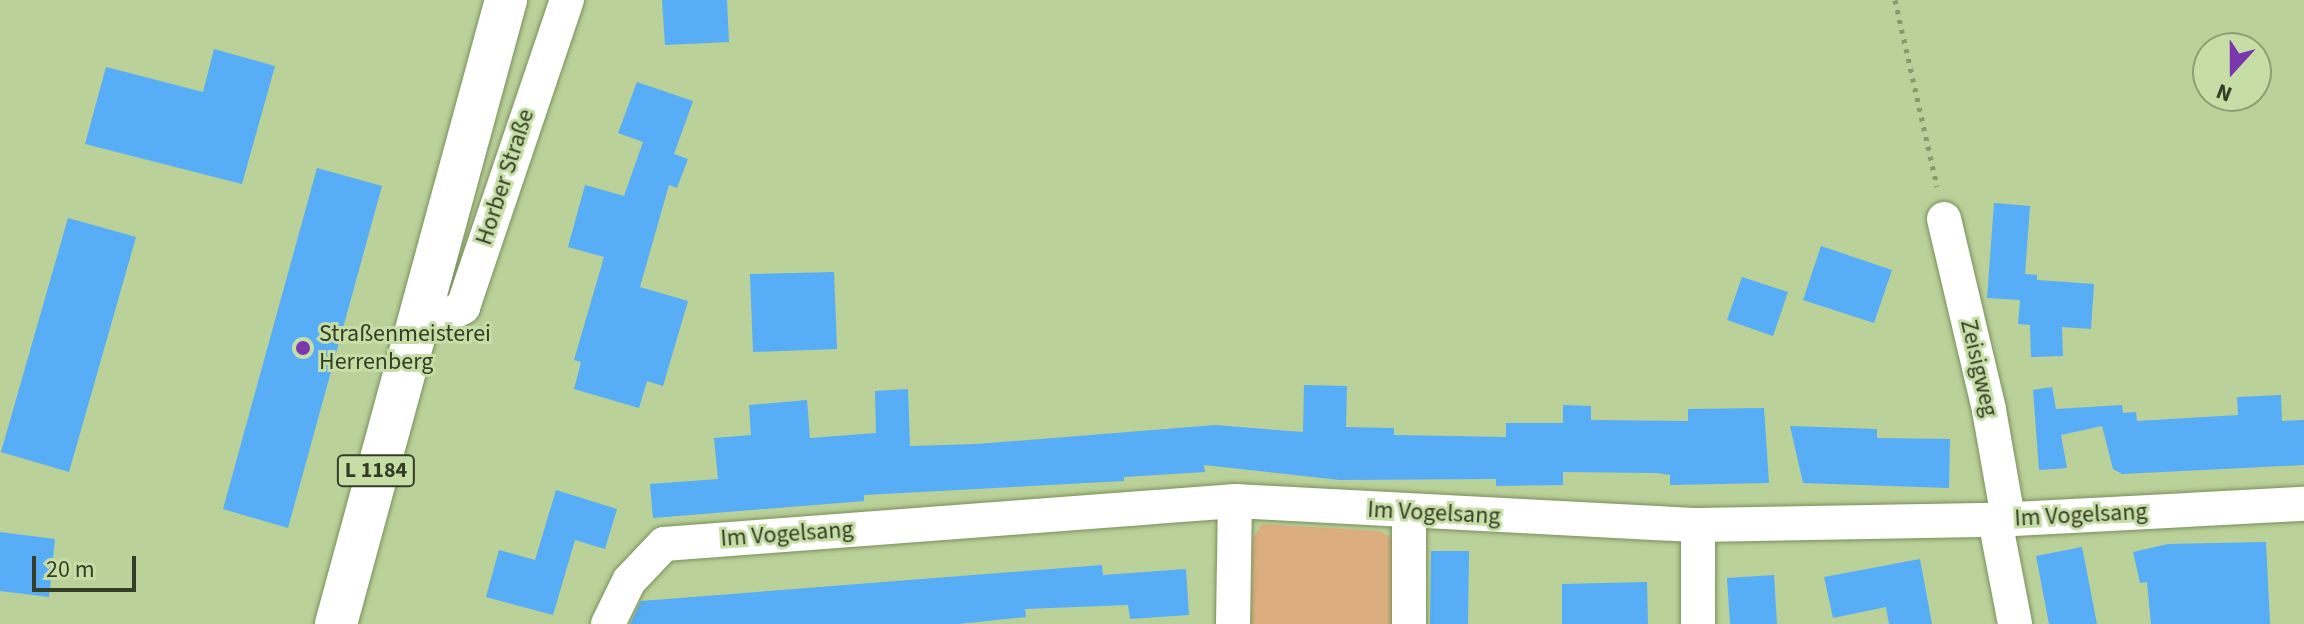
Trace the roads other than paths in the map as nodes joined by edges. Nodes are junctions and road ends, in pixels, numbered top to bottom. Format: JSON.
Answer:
{"nodes":[{"id":1,"x":506,"y":0,"type":"edge"},
{"id":2,"x":567,"y":0,"type":"edge"},
{"id":3,"x":1944,"y":219,"type":"road end"},
{"id":4,"x":416,"y":318,"type":"junction"},
{"id":5,"x":1235,"y":501,"type":"junction"},
{"id":6,"x":2304,"y":504,"type":"edge"},
{"id":7,"x":1409,"y":512,"type":"junction"},
{"id":8,"x":2002,"y":519,"type":"junction"},
{"id":9,"x":1698,"y":525,"type":"junction"},
{"id":10,"x":336,"y":624,"type":"edge"},
{"id":11,"x":608,"y":624,"type":"edge"},
{"id":12,"x":1233,"y":624,"type":"edge"},
{"id":13,"x":1409,"y":624,"type":"edge"},
{"id":14,"x":1698,"y":624,"type":"edge"},
{"id":15,"x":2015,"y":624,"type":"edge"}],
"edges":[{"from":1,"to":4,"type":"main road","name":"Horber Straße","number":"L 1184"},
{"from":2,"to":4,"type":"street","name":"Horber Straße"},
{"from":3,"to":8,"type":"street","name":"Zeisigweg"},
{"from":4,"to":10,"type":"main road","name":"Horber Straße","number":"L 1184"},
{"from":5,"to":7,"type":"street","name":"Im Vogelsang"},
{"from":5,"to":11,"type":"street","name":"Im Vogelsang"},
{"from":5,"to":12,"type":"street"},
{"from":6,"to":8,"type":"street","name":"Im Vogelsang"},
{"from":7,"to":9,"type":"street","name":"Im Vogelsang"},
{"from":7,"to":13,"type":"street"},
{"from":8,"to":9,"type":"street","name":"Im Vogelsang"},
{"from":8,"to":15,"type":"street","name":"Zeisigweg"},
{"from":9,"to":14,"type":"street"}]}
